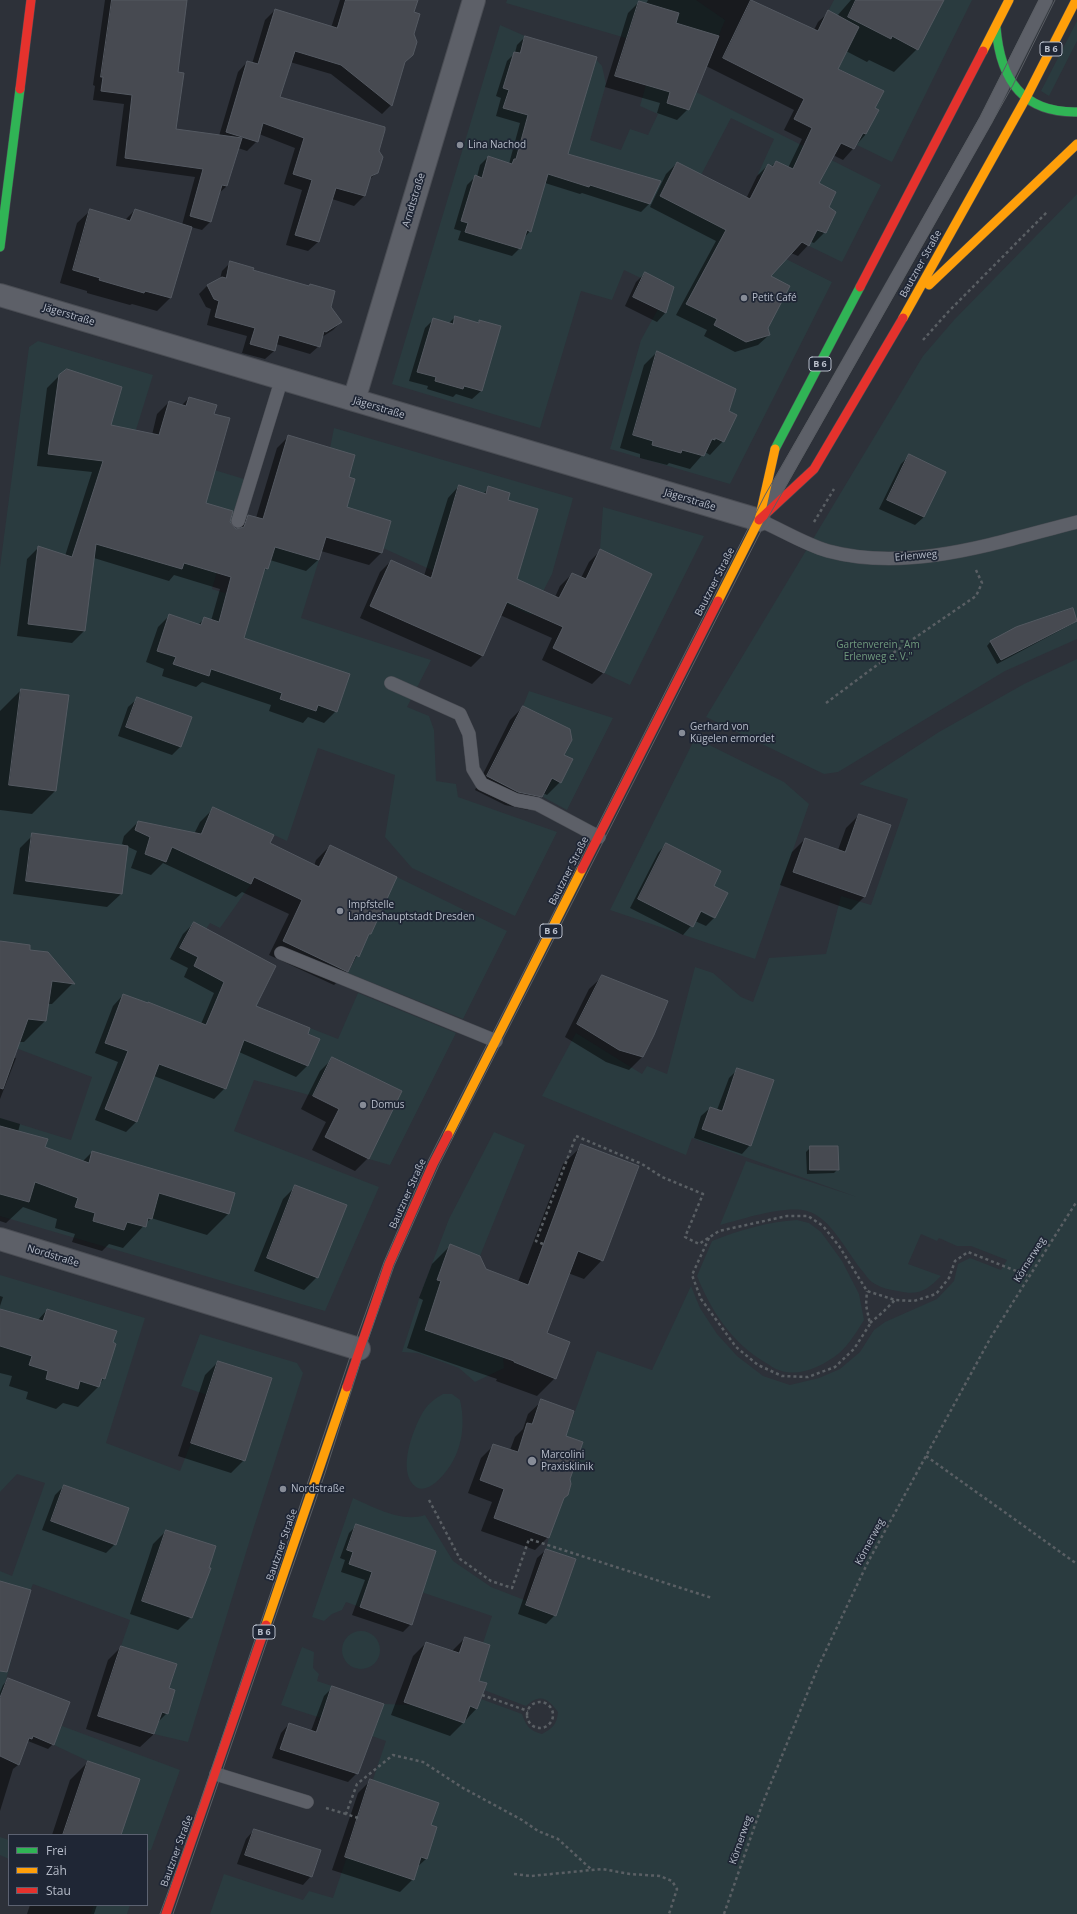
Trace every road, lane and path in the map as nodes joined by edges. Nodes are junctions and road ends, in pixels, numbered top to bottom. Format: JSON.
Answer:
{"nodes":[{"id":1,"x":31,"y":0,"type":"edge"},
{"id":2,"x":474,"y":0,"type":"edge"},
{"id":3,"x":1009,"y":0,"type":"edge"},
{"id":4,"x":1046,"y":0,"type":"edge"},
{"id":5,"x":1076,"y":0,"type":"edge"},
{"id":6,"x":996,"y":27,"type":"junction"},
{"id":7,"x":1007,"y":77,"type":"junction"},
{"id":8,"x":1026,"y":98,"type":"junction"},
{"id":9,"x":1077,"y":112,"type":"edge"},
{"id":10,"x":1077,"y":144,"type":"edge"},
{"id":11,"x":1049,"y":209,"type":"dead end"},
{"id":12,"x":0,"y":247,"type":"edge"},
{"id":13,"x":0,"y":295,"type":"edge"},
{"id":14,"x":914,"y":300,"type":"junction"},
{"id":15,"x":919,"y":344,"type":"dead end"},
{"id":16,"x":282,"y":378,"type":"junction"},
{"id":17,"x":354,"y":400,"type":"junction"},
{"id":18,"x":834,"y":488,"type":"dead end"},
{"id":19,"x":759,"y":520,"type":"junction"},
{"id":20,"x":238,"y":522,"type":"dead end"},
{"id":21,"x":1077,"y":522,"type":"edge"},
{"id":22,"x":803,"y":542,"type":"junction"},
{"id":23,"x":969,"y":549,"type":"junction"},
{"id":24,"x":391,"y":683,"type":"dead end"},
{"id":25,"x":826,"y":703,"type":"dead end"},
{"id":26,"x":599,"y":836,"type":"junction"},
{"id":27,"x":281,"y":953,"type":"dead end"},
{"id":28,"x":496,"y":1041,"type":"junction"},
{"id":29,"x":1077,"y":1200,"type":"edge"},
{"id":30,"x":709,"y":1238,"type":"junction"},
{"id":31,"x":0,"y":1240,"type":"edge"},
{"id":32,"x":544,"y":1244,"type":"dead end"},
{"id":33,"x":1029,"y":1276,"type":"junction"},
{"id":34,"x":867,"y":1291,"type":"junction"},
{"id":35,"x":895,"y":1300,"type":"junction"},
{"id":36,"x":870,"y":1324,"type":"junction"},
{"id":37,"x":359,"y":1349,"type":"junction"},
{"id":38,"x":926,"y":1456,"type":"junction"},
{"id":39,"x":429,"y":1500,"type":"dead end"},
{"id":40,"x":1077,"y":1564,"type":"edge"},
{"id":41,"x":712,"y":1598,"type":"dead end"},
{"id":42,"x":482,"y":1695,"type":"dead end"},
{"id":43,"x":528,"y":1711,"type":"junction"},
{"id":44,"x":216,"y":1774,"type":"junction"},
{"id":45,"x":307,"y":1802,"type":"dead end"},
{"id":46,"x":358,"y":1818,"type":"dead end"},
{"id":47,"x":592,"y":1870,"type":"junction"},
{"id":48,"x":514,"y":1874,"type":"dead end"},
{"id":49,"x":166,"y":1914,"type":"edge"},
{"id":50,"x":669,"y":1914,"type":"edge"},
{"id":51,"x":724,"y":1914,"type":"edge"}],
"edges":[{"from":1,"to":12,"type":"main road"},
{"from":2,"to":17,"type":"street","name":"Arndtstraße"},
{"from":3,"to":6,"type":"main road","name":"Bautzner Straße","number":"B 6"},
{"from":4,"to":7,"type":"lane"},
{"from":5,"to":8,"type":"main road","name":"Bautzner Straße","number":"B 6"},
{"from":6,"to":7,"type":"main road"},
{"from":6,"to":19,"type":"main road","name":"Bautzner Straße","number":"B 6"},
{"from":7,"to":8,"type":"main road"},
{"from":7,"to":19,"type":"lane"},
{"from":8,"to":9,"type":"main road"},
{"from":8,"to":14,"type":"main road","name":"Bautzner Straße","number":"B 6"},
{"from":10,"to":14,"type":"main road"},
{"from":11,"to":15,"type":"path"},
{"from":13,"to":16,"type":"street","name":"Jägerstraße"},
{"from":14,"to":19,"type":"main road","name":"Bautzner Straße","number":"B 6"},
{"from":16,"to":17,"type":"street","name":"Jägerstraße"},
{"from":16,"to":20,"type":"lane"},
{"from":17,"to":19,"type":"street","name":"Jägerstraße"},
{"from":18,"to":22,"type":"path"},
{"from":19,"to":22,"type":"lane","name":"Erlenweg"},
{"from":19,"to":26,"type":"main road","name":"Bautzner Straße","number":"B 6"},
{"from":21,"to":23,"type":"lane","name":"Erlenweg"},
{"from":22,"to":23,"type":"lane","name":"Erlenweg"},
{"from":23,"to":25,"type":"path"},
{"from":24,"to":26,"type":"lane"},
{"from":26,"to":28,"type":"main road","name":"Bautzner Straße","number":"B 6"},
{"from":27,"to":28,"type":"lane"},
{"from":28,"to":37,"type":"main road","name":"Bautzner Straße","number":"B 6"},
{"from":29,"to":33,"type":"path","name":"Körnerweg"},
{"from":30,"to":32,"type":"path"},
{"from":30,"to":34,"type":"path"},
{"from":30,"to":36,"type":"path"},
{"from":31,"to":37,"type":"street","name":"Nordstraße"},
{"from":33,"to":35,"type":"path"},
{"from":33,"to":38,"type":"path","name":"Körnerweg"},
{"from":34,"to":35,"type":"path"},
{"from":34,"to":36,"type":"path"},
{"from":35,"to":36,"type":"path"},
{"from":37,"to":44,"type":"main road","name":"Bautzner Straße","number":"B 6"},
{"from":38,"to":40,"type":"path"},
{"from":38,"to":51,"type":"path","name":"Körnerweg"},
{"from":39,"to":41,"type":"path"},
{"from":42,"to":43,"type":"path"},
{"from":43,"to":43,"type":"path"},
{"from":44,"to":45,"type":"lane"},
{"from":44,"to":49,"type":"main road","name":"Bautzner Straße","number":"B 6"},
{"from":46,"to":47,"type":"path"},
{"from":47,"to":48,"type":"path"},
{"from":47,"to":50,"type":"path"}]}
